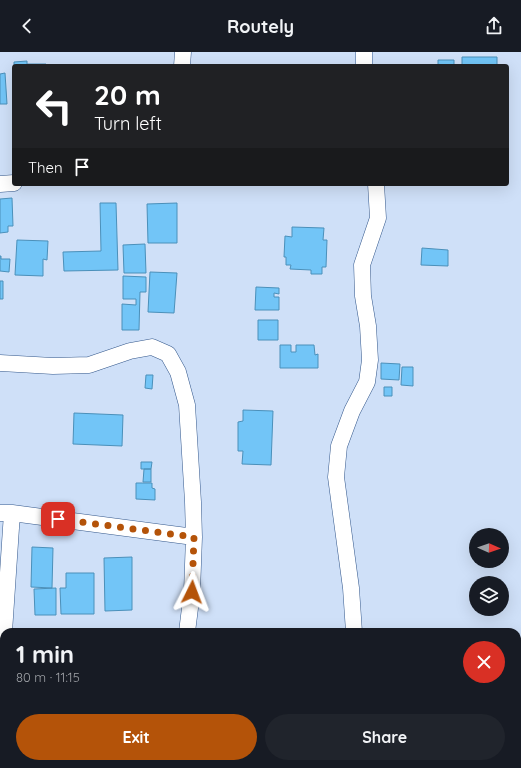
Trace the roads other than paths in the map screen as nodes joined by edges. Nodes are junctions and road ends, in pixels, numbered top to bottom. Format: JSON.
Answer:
{"nodes":[{"id":1,"x":183,"y":52,"type":"edge"},
{"id":2,"x":364,"y":52,"type":"edge"},
{"id":3,"x":182,"y":64,"type":"edge"},
{"id":4,"x":364,"y":64,"type":"edge"},
{"id":5,"x":12,"y":183,"type":"edge"},
{"id":6,"x":0,"y":184,"type":"edge"},
{"id":7,"x":376,"y":186,"type":"edge"},
{"id":8,"x":0,"y":363,"type":"edge"},
{"id":9,"x":6,"y":513,"type":"edge"},
{"id":10,"x":194,"y":537,"type":"junction"},
{"id":11,"x":4,"y":628,"type":"edge"},
{"id":12,"x":188,"y":628,"type":"edge"},
{"id":13,"x":354,"y":628,"type":"edge"}],
"edges":[{"from":1,"to":3,"type":"street"},
{"from":2,"to":4,"type":"street"},
{"from":5,"to":6,"type":"street"},
{"from":7,"to":13,"type":"street"},
{"from":8,"to":10,"type":"street"},
{"from":9,"to":10,"type":"street"},
{"from":9,"to":11,"type":"street"},
{"from":10,"to":12,"type":"street"}]}
